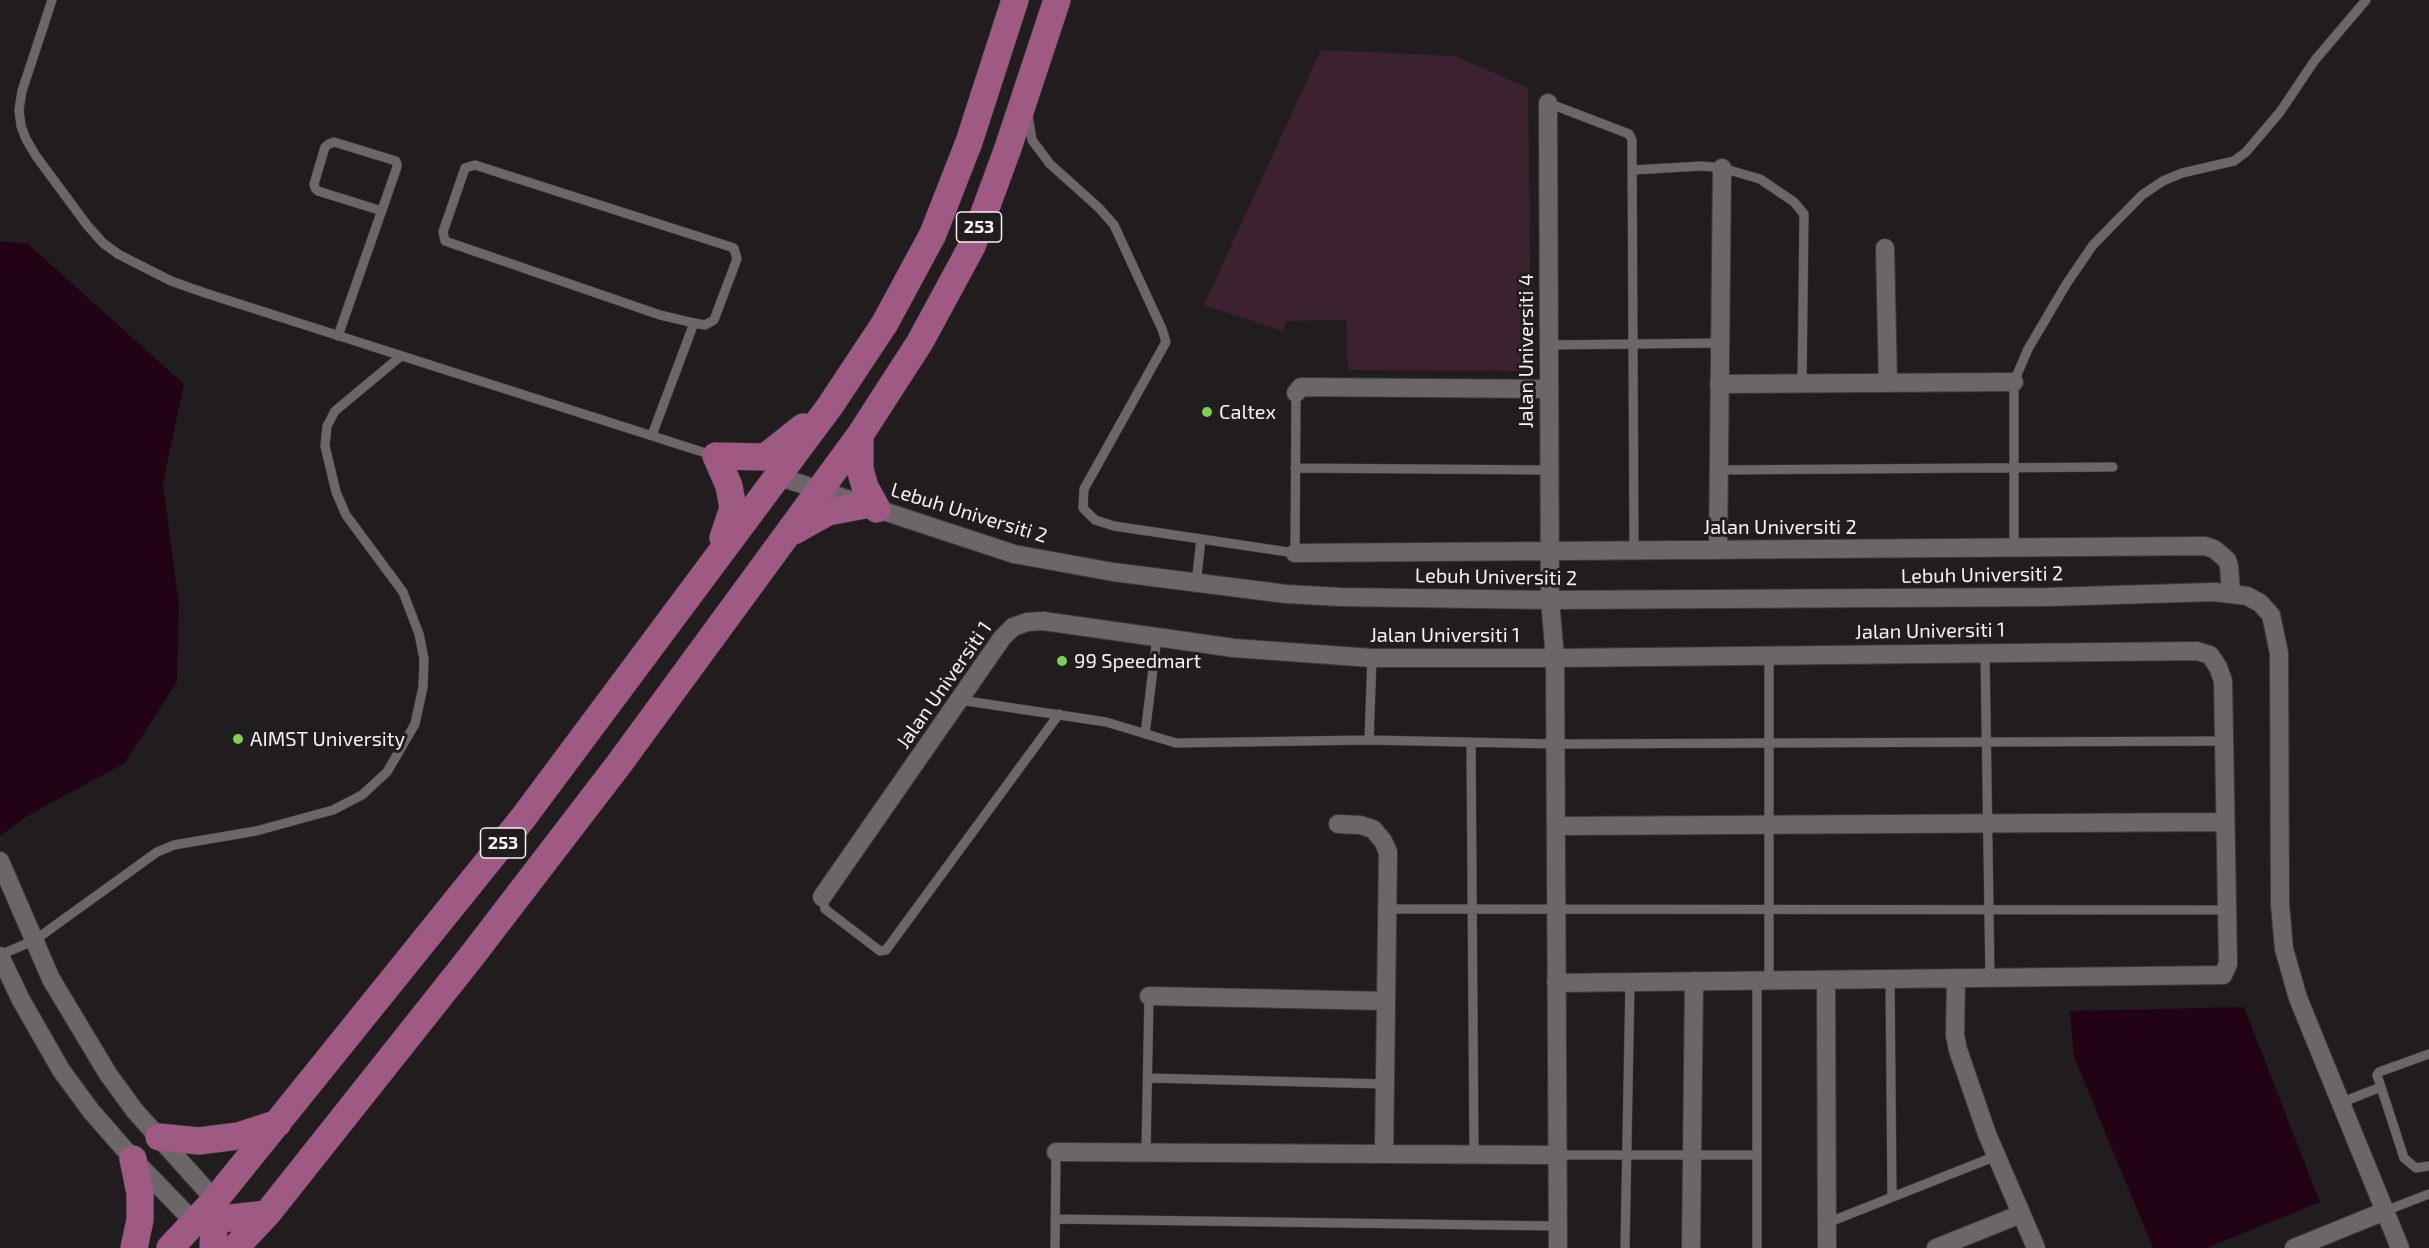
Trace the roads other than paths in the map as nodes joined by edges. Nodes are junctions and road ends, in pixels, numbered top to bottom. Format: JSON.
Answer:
{"nodes":[{"id":1,"x":52,"y":0,"type":"edge"},
{"id":2,"x":1015,"y":0,"type":"edge"},
{"id":3,"x":1058,"y":0,"type":"edge"},
{"id":4,"x":2366,"y":0,"type":"edge"},
{"id":5,"x":1025,"y":98,"type":"junction"},
{"id":6,"x":1548,"y":103,"type":"joint"},
{"id":7,"x":1722,"y":168,"type":"junction"},
{"id":8,"x":1633,"y":170,"type":"junction"},
{"id":9,"x":382,"y":211,"type":"junction"},
{"id":10,"x":1886,"y":248,"type":"dead end"},
{"id":11,"x":694,"y":323,"type":"junction"},
{"id":12,"x":338,"y":336,"type":"junction"},
{"id":13,"x":1720,"y":343,"type":"junction"},
{"id":14,"x":1633,"y":344,"type":"junction"},
{"id":15,"x":1549,"y":345,"type":"junction"},
{"id":16,"x":401,"y":356,"type":"junction"},
{"id":17,"x":2014,"y":382,"type":"junction"},
{"id":18,"x":1888,"y":383,"type":"junction"},
{"id":19,"x":1719,"y":384,"type":"junction"},
{"id":20,"x":1802,"y":384,"type":"junction"},
{"id":21,"x":1549,"y":389,"type":"junction"},
{"id":22,"x":1296,"y":393,"type":"joint"},
{"id":23,"x":830,"y":406,"type":"junction"},
{"id":24,"x":652,"y":435,"type":"junction"},
{"id":25,"x":860,"y":435,"type":"junction"},
{"id":26,"x":716,"y":456,"type":"junction"},
{"id":27,"x":747,"y":466,"type":"dead end"},
{"id":28,"x":2113,"y":467,"type":"dead end"},
{"id":29,"x":1295,"y":468,"type":"junction"},
{"id":30,"x":2014,"y":468,"type":"junction"},
{"id":31,"x":1549,"y":470,"type":"junction"},
{"id":32,"x":1719,"y":470,"type":"junction"},
{"id":33,"x":772,"y":475,"type":"junction"},
{"id":34,"x":819,"y":490,"type":"junction"},
{"id":35,"x":871,"y":507,"type":"junction"},
{"id":36,"x":787,"y":535,"type":"junction"},
{"id":37,"x":1201,"y":539,"type":"junction"},
{"id":38,"x":2014,"y":547,"type":"junction"},
{"id":39,"x":1634,"y":550,"type":"junction"},
{"id":40,"x":1718,"y":550,"type":"junction"},
{"id":41,"x":1549,"y":551,"type":"junction"},
{"id":42,"x":1295,"y":553,"type":"junction"},
{"id":43,"x":717,"y":557,"type":"junction"},
{"id":44,"x":1196,"y":584,"type":"junction"},
{"id":45,"x":2231,"y":593,"type":"junction"},
{"id":46,"x":1550,"y":600,"type":"junction"},
{"id":47,"x":1157,"y":638,"type":"junction"},
{"id":48,"x":1985,"y":653,"type":"junction"},
{"id":49,"x":1769,"y":656,"type":"junction"},
{"id":50,"x":1372,"y":658,"type":"junction"},
{"id":51,"x":1555,"y":658,"type":"junction"},
{"id":52,"x":960,"y":700,"type":"junction"},
{"id":53,"x":1059,"y":714,"type":"junction"},
{"id":54,"x":1145,"y":734,"type":"junction"},
{"id":55,"x":1369,"y":740,"type":"junction"},
{"id":56,"x":2224,"y":741,"type":"junction"},
{"id":57,"x":1471,"y":742,"type":"junction"},
{"id":58,"x":1987,"y":742,"type":"junction"},
{"id":59,"x":1769,"y":743,"type":"junction"},
{"id":60,"x":1555,"y":744,"type":"junction"},
{"id":61,"x":2225,"y":822,"type":"junction"},
{"id":62,"x":1338,"y":824,"type":"dead end"},
{"id":63,"x":1988,"y":824,"type":"junction"},
{"id":64,"x":1769,"y":825,"type":"junction"},
{"id":65,"x":1556,"y":826,"type":"junction"},
{"id":66,"x":0,"y":862,"type":"edge"},
{"id":67,"x":822,"y":897,"type":"joint"},
{"id":68,"x":1387,"y":909,"type":"junction"},
{"id":69,"x":1556,"y":909,"type":"junction"},
{"id":70,"x":1471,"y":910,"type":"junction"},
{"id":71,"x":1769,"y":910,"type":"junction"},
{"id":72,"x":1989,"y":910,"type":"junction"},
{"id":73,"x":2227,"y":910,"type":"junction"},
{"id":74,"x":35,"y":940,"type":"junction"},
{"id":75,"x":0,"y":956,"type":"edge"},
{"id":76,"x":1956,"y":978,"type":"junction"},
{"id":77,"x":1990,"y":978,"type":"junction"},
{"id":78,"x":1890,"y":979,"type":"junction"},
{"id":79,"x":1763,"y":980,"type":"junction"},
{"id":80,"x":1826,"y":980,"type":"junction"},
{"id":81,"x":1694,"y":981,"type":"junction"},
{"id":82,"x":1630,"y":982,"type":"junction"},
{"id":83,"x":1556,"y":983,"type":"junction"},
{"id":84,"x":1149,"y":996,"type":"joint"},
{"id":85,"x":1386,"y":1001,"type":"junction"},
{"id":86,"x":2429,"y":1054,"type":"edge"},
{"id":87,"x":1148,"y":1078,"type":"junction"},
{"id":88,"x":1385,"y":1084,"type":"junction"},
{"id":89,"x":2381,"y":1087,"type":"junction"},
{"id":90,"x":2340,"y":1103,"type":"junction"},
{"id":91,"x":278,"y":1123,"type":"junction"},
{"id":92,"x":159,"y":1137,"type":"junction"},
{"id":93,"x":1056,"y":1152,"type":"joint"},
{"id":94,"x":1146,"y":1152,"type":"junction"},
{"id":95,"x":1384,"y":1154,"type":"junction"},
{"id":96,"x":1474,"y":1155,"type":"junction"},
{"id":97,"x":1557,"y":1155,"type":"junction"},
{"id":98,"x":1627,"y":1155,"type":"junction"},
{"id":99,"x":1692,"y":1155,"type":"junction"},
{"id":100,"x":1757,"y":1155,"type":"junction"},
{"id":101,"x":1996,"y":1156,"type":"junction"},
{"id":102,"x":133,"y":1159,"type":"junction"},
{"id":103,"x":2429,"y":1166,"type":"edge"},
{"id":104,"x":2429,"y":1194,"type":"edge"},
{"id":105,"x":1892,"y":1197,"type":"junction"},
{"id":106,"x":2385,"y":1211,"type":"junction"},
{"id":107,"x":208,"y":1214,"type":"junction"},
{"id":108,"x":267,"y":1214,"type":"junction"},
{"id":109,"x":2021,"y":1214,"type":"junction"},
{"id":110,"x":1055,"y":1219,"type":"junction"},
{"id":111,"x":1827,"y":1222,"type":"junction"},
{"id":112,"x":1558,"y":1226,"type":"junction"},
{"id":113,"x":134,"y":1248,"type":"edge"},
{"id":114,"x":170,"y":1248,"type":"edge"},
{"id":115,"x":213,"y":1248,"type":"edge"},
{"id":116,"x":235,"y":1248,"type":"edge"},
{"id":117,"x":1055,"y":1248,"type":"edge"},
{"id":118,"x":1558,"y":1248,"type":"edge"},
{"id":119,"x":1625,"y":1248,"type":"edge"},
{"id":120,"x":1691,"y":1248,"type":"edge"},
{"id":121,"x":1757,"y":1248,"type":"edge"},
{"id":122,"x":1827,"y":1248,"type":"edge"},
{"id":123,"x":1936,"y":1248,"type":"edge"},
{"id":124,"x":2036,"y":1248,"type":"edge"},
{"id":125,"x":2294,"y":1248,"type":"edge"},
{"id":126,"x":2400,"y":1248,"type":"edge"}],
"edges":[{"from":1,"to":12,"type":"lane"},
{"from":2,"to":23,"type":"main road","number":"253"},
{"from":3,"to":5,"type":"main road","number":"253"},
{"from":4,"to":17,"type":"lane"},
{"from":5,"to":25,"type":"main road","number":"253"},
{"from":5,"to":37,"type":"lane"},
{"from":6,"to":8,"type":"lane"},
{"from":6,"to":15,"type":"street","name":"Jalan Universiti 4"},
{"from":7,"to":8,"type":"lane"},
{"from":7,"to":13,"type":"street"},
{"from":7,"to":20,"type":"lane"},
{"from":8,"to":14,"type":"lane"},
{"from":9,"to":9,"type":"lane"},
{"from":9,"to":12,"type":"lane"},
{"from":10,"to":18,"type":"street"},
{"from":11,"to":11,"type":"lane"},
{"from":11,"to":24,"type":"lane"},
{"from":12,"to":16,"type":"lane"},
{"from":13,"to":14,"type":"lane"},
{"from":13,"to":19,"type":"street"},
{"from":14,"to":15,"type":"lane"},
{"from":14,"to":39,"type":"lane"},
{"from":15,"to":21,"type":"street","name":"Jalan Universiti 4"},
{"from":16,"to":24,"type":"lane"},
{"from":16,"to":74,"type":"lane"},
{"from":17,"to":18,"type":"street"},
{"from":17,"to":30,"type":"lane"},
{"from":18,"to":20,"type":"street"},
{"from":19,"to":20,"type":"street"},
{"from":19,"to":32,"type":"street"},
{"from":21,"to":22,"type":"street"},
{"from":21,"to":31,"type":"street","name":"Jalan Universiti 4"},
{"from":22,"to":29,"type":"lane"},
{"from":23,"to":26,"type":"main road"},
{"from":23,"to":33,"type":"main road","number":"253"},
{"from":24,"to":26,"type":"lane"},
{"from":25,"to":34,"type":"main road","number":"253"},
{"from":25,"to":35,"type":"main road"},
{"from":26,"to":27,"type":"lane"},
{"from":26,"to":43,"type":"main road"},
{"from":28,"to":30,"type":"lane"},
{"from":29,"to":31,"type":"lane"},
{"from":29,"to":42,"type":"lane"},
{"from":30,"to":32,"type":"lane"},
{"from":30,"to":38,"type":"lane"},
{"from":31,"to":41,"type":"street","name":"Jalan Universiti 4"},
{"from":32,"to":40,"type":"street"},
{"from":33,"to":34,"type":"street","name":"Lebuh Universiti 2"},
{"from":33,"to":43,"type":"main road","number":"253"},
{"from":34,"to":35,"type":"street","name":"Lebuh Universiti 2"},
{"from":34,"to":36,"type":"main road","number":"253"},
{"from":35,"to":36,"type":"main road"},
{"from":35,"to":44,"type":"street","name":"Lebuh Universiti 2"},
{"from":36,"to":108,"type":"main road","number":"253"},
{"from":37,"to":42,"type":"lane"},
{"from":37,"to":44,"type":"lane"},
{"from":38,"to":40,"type":"street","name":"Jalan Universiti 2"},
{"from":38,"to":45,"type":"street","name":"Jalan Universiti 2"},
{"from":39,"to":40,"type":"street","name":"Jalan Universiti 2"},
{"from":39,"to":41,"type":"street","name":"Jalan Universiti 2"},
{"from":41,"to":42,"type":"street","name":"Jalan Universiti 2"},
{"from":41,"to":46,"type":"street","name":"Jalan Universiti 4"},
{"from":43,"to":91,"type":"main road","number":"253"},
{"from":44,"to":46,"type":"street","name":"Lebuh Universiti 2"},
{"from":45,"to":46,"type":"street","name":"Lebuh Universiti 2"},
{"from":45,"to":90,"type":"street","name":"Lebuh Universiti 2"},
{"from":46,"to":51,"type":"street","name":"Jalan Universiti 4"},
{"from":47,"to":50,"type":"street","name":"Jalan Universiti 1"},
{"from":47,"to":52,"type":"street","name":"Jalan Universiti 1"},
{"from":47,"to":54,"type":"lane"},
{"from":48,"to":49,"type":"street","name":"Jalan Universiti 1"},
{"from":48,"to":56,"type":"street","name":"Jalan Universiti 1"},
{"from":48,"to":58,"type":"lane"},
{"from":49,"to":51,"type":"street","name":"Jalan Universiti 1"},
{"from":49,"to":59,"type":"lane"},
{"from":50,"to":51,"type":"street","name":"Jalan Universiti 1"},
{"from":50,"to":55,"type":"lane"},
{"from":51,"to":60,"type":"street","name":"Jalan Universiti 4"},
{"from":52,"to":53,"type":"lane"},
{"from":52,"to":67,"type":"street","name":"Jalan Universiti 1"},
{"from":53,"to":54,"type":"lane"},
{"from":53,"to":67,"type":"lane"},
{"from":54,"to":55,"type":"lane"},
{"from":55,"to":57,"type":"lane"},
{"from":56,"to":58,"type":"lane"},
{"from":56,"to":61,"type":"street"},
{"from":57,"to":60,"type":"lane"},
{"from":57,"to":70,"type":"lane"},
{"from":58,"to":59,"type":"lane"},
{"from":58,"to":63,"type":"lane"},
{"from":59,"to":60,"type":"lane"},
{"from":59,"to":64,"type":"lane"},
{"from":60,"to":65,"type":"street","name":"Jalan Universiti 4"},
{"from":61,"to":63,"type":"street"},
{"from":61,"to":73,"type":"street"},
{"from":62,"to":68,"type":"street"},
{"from":63,"to":64,"type":"street"},
{"from":63,"to":72,"type":"lane"},
{"from":64,"to":65,"type":"street"},
{"from":64,"to":71,"type":"lane"},
{"from":65,"to":69,"type":"street","name":"Jalan Universiti 4"},
{"from":66,"to":74,"type":"street"},
{"from":68,"to":70,"type":"lane"},
{"from":68,"to":85,"type":"street"},
{"from":69,"to":70,"type":"lane"},
{"from":69,"to":71,"type":"lane"},
{"from":69,"to":83,"type":"street","name":"Jalan Universiti 4"},
{"from":70,"to":96,"type":"lane"},
{"from":71,"to":72,"type":"lane"},
{"from":71,"to":79,"type":"lane"},
{"from":72,"to":73,"type":"lane"},
{"from":72,"to":77,"type":"lane"},
{"from":73,"to":77,"type":"street"},
{"from":74,"to":75,"type":"lane"},
{"from":74,"to":92,"type":"street"},
{"from":75,"to":102,"type":"street"},
{"from":76,"to":77,"type":"street"},
{"from":76,"to":78,"type":"street"},
{"from":76,"to":101,"type":"street"},
{"from":78,"to":80,"type":"street"},
{"from":78,"to":105,"type":"lane"},
{"from":79,"to":80,"type":"street"},
{"from":79,"to":81,"type":"street"},
{"from":79,"to":100,"type":"lane"},
{"from":80,"to":111,"type":"street"},
{"from":81,"to":82,"type":"street"},
{"from":81,"to":99,"type":"street"},
{"from":82,"to":83,"type":"street"},
{"from":82,"to":98,"type":"lane"},
{"from":83,"to":97,"type":"street","name":"Jalan Universiti 4"},
{"from":84,"to":85,"type":"street"},
{"from":84,"to":87,"type":"lane"},
{"from":85,"to":88,"type":"street"},
{"from":86,"to":89,"type":"lane"},
{"from":87,"to":88,"type":"lane"},
{"from":87,"to":94,"type":"lane"},
{"from":88,"to":95,"type":"street"},
{"from":89,"to":90,"type":"lane"},
{"from":89,"to":103,"type":"lane"},
{"from":90,"to":106,"type":"street","name":"Lebuh Universiti 2"},
{"from":91,"to":92,"type":"main road"},
{"from":91,"to":107,"type":"main road","number":"253"},
{"from":92,"to":107,"type":"street"},
{"from":93,"to":94,"type":"street"},
{"from":93,"to":110,"type":"lane"},
{"from":94,"to":95,"type":"street"},
{"from":95,"to":96,"type":"street"},
{"from":96,"to":97,"type":"street"},
{"from":97,"to":98,"type":"lane"},
{"from":97,"to":112,"type":"street","name":"Jalan Universiti 4"},
{"from":98,"to":99,"type":"lane"},
{"from":98,"to":119,"type":"lane"},
{"from":99,"to":100,"type":"lane"},
{"from":99,"to":120,"type":"street"},
{"from":100,"to":121,"type":"lane"},
{"from":101,"to":105,"type":"lane"},
{"from":101,"to":109,"type":"street"},
{"from":102,"to":107,"type":"street"},
{"from":102,"to":113,"type":"main road"},
{"from":104,"to":106,"type":"lane"},
{"from":105,"to":111,"type":"lane"},
{"from":106,"to":125,"type":"street"},
{"from":106,"to":126,"type":"street","name":"Lebuh Universiti 2"},
{"from":107,"to":108,"type":"main road"},
{"from":107,"to":114,"type":"main road","number":"253"},
{"from":107,"to":115,"type":"main road"},
{"from":108,"to":116,"type":"main road","number":"253"},
{"from":109,"to":123,"type":"street"},
{"from":109,"to":124,"type":"street"},
{"from":110,"to":112,"type":"lane"},
{"from":110,"to":117,"type":"lane"},
{"from":111,"to":122,"type":"street"},
{"from":112,"to":118,"type":"street","name":"Jalan Universiti 4"}]}
